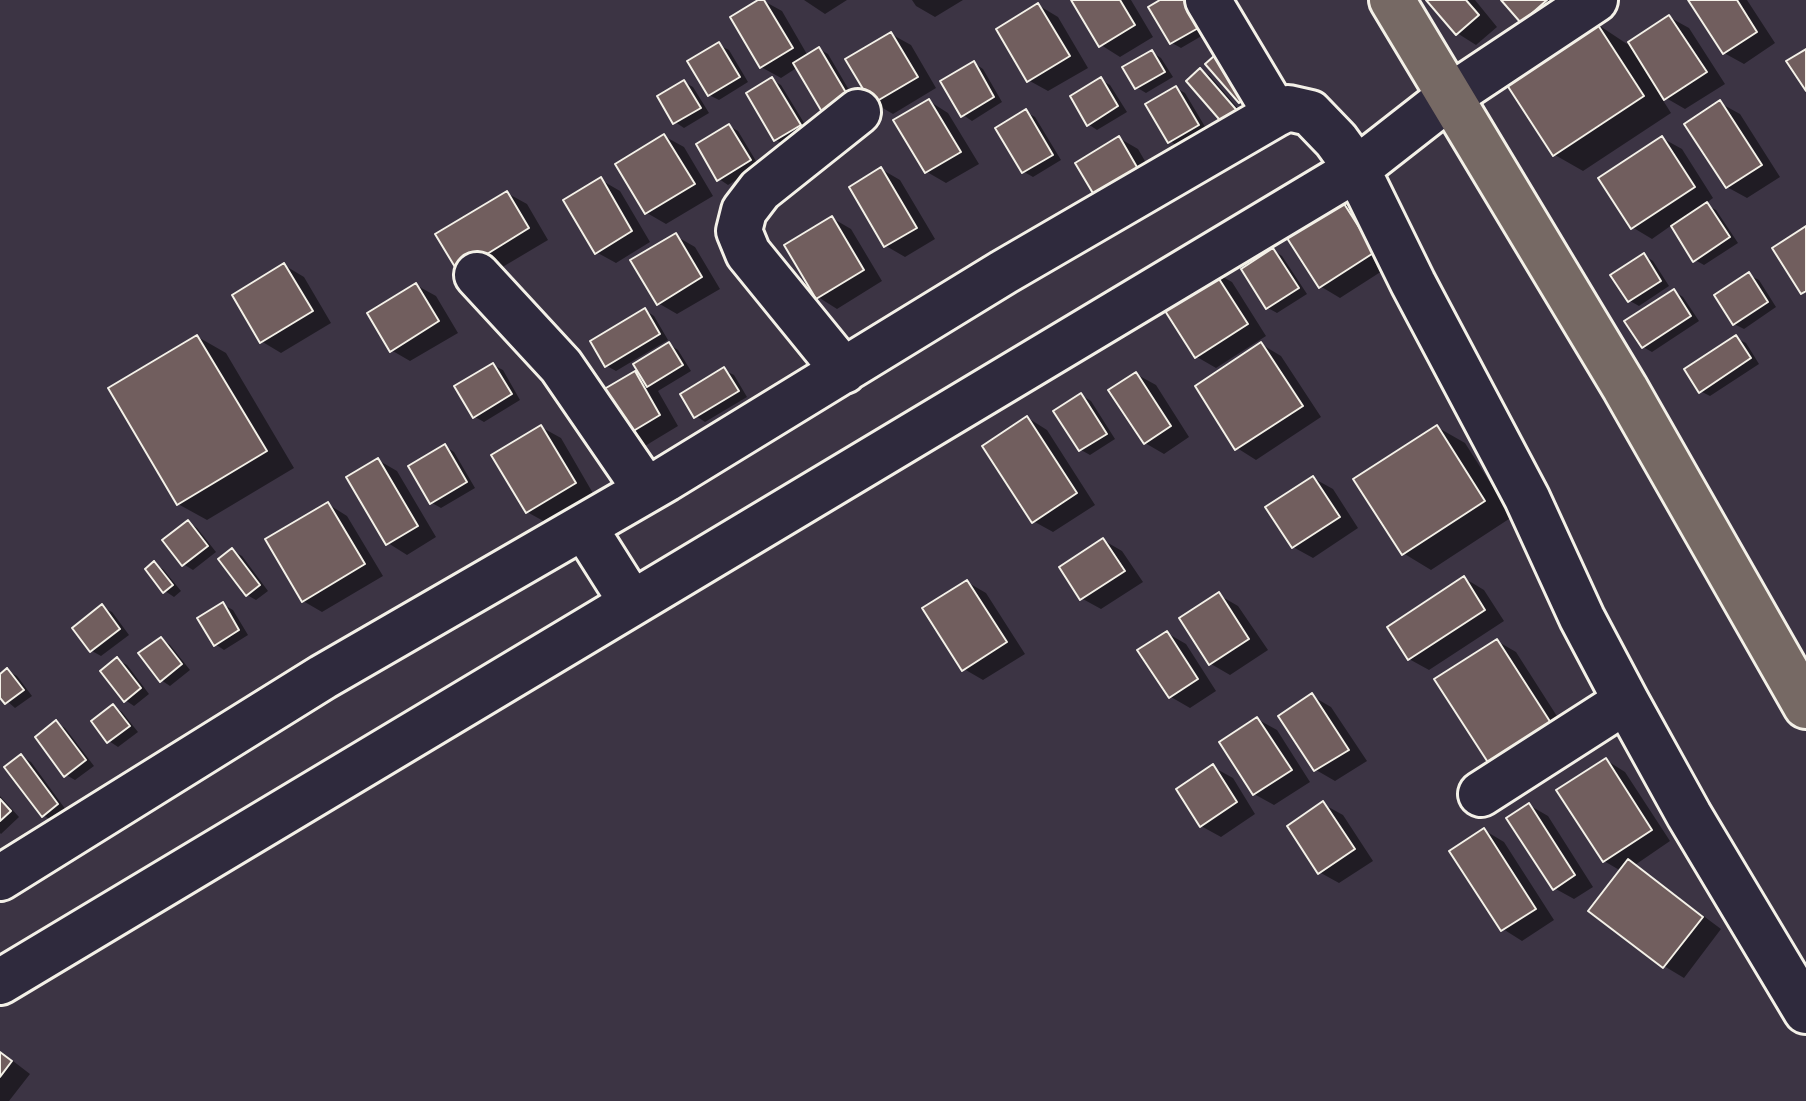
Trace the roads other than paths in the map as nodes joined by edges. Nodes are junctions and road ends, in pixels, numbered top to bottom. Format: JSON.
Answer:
{"nodes":[{"id":1,"x":1208,"y":0,"type":"edge"},
{"id":2,"x":1392,"y":0,"type":"edge"},
{"id":3,"x":1595,"y":0,"type":"edge"},
{"id":4,"x":1447,"y":100,"type":"junction"},
{"id":5,"x":858,"y":112,"type":"dead end"},
{"id":6,"x":1330,"y":138,"type":"junction"},
{"id":7,"x":477,"y":275,"type":"dead end"},
{"id":8,"x":844,"y":371,"type":"junction"},
{"id":9,"x":646,"y":490,"type":"junction"},
{"id":10,"x":584,"y":527,"type":"junction"},
{"id":11,"x":632,"y":603,"type":"junction"},
{"id":12,"x":1626,"y":701,"type":"junction"},
{"id":13,"x":1806,"y":706,"type":"edge"},
{"id":14,"x":1481,"y":794,"type":"dead end"},
{"id":15,"x":0,"y":878,"type":"edge"},
{"id":16,"x":0,"y":982,"type":"edge"},
{"id":17,"x":1806,"y":1011,"type":"edge"}],
"edges":[{"from":1,"to":6,"type":"street"},
{"from":2,"to":4,"type":"main road"},
{"from":3,"to":4,"type":"street"},
{"from":4,"to":6,"type":"street"},
{"from":4,"to":13,"type":"main road"},
{"from":5,"to":8,"type":"street"},
{"from":6,"to":8,"type":"street"},
{"from":6,"to":11,"type":"street"},
{"from":6,"to":12,"type":"street"},
{"from":7,"to":9,"type":"street"},
{"from":8,"to":9,"type":"street"},
{"from":9,"to":10,"type":"street"},
{"from":10,"to":11,"type":"street"},
{"from":10,"to":15,"type":"street"},
{"from":11,"to":16,"type":"street"},
{"from":12,"to":14,"type":"street"},
{"from":12,"to":17,"type":"street"}]}
